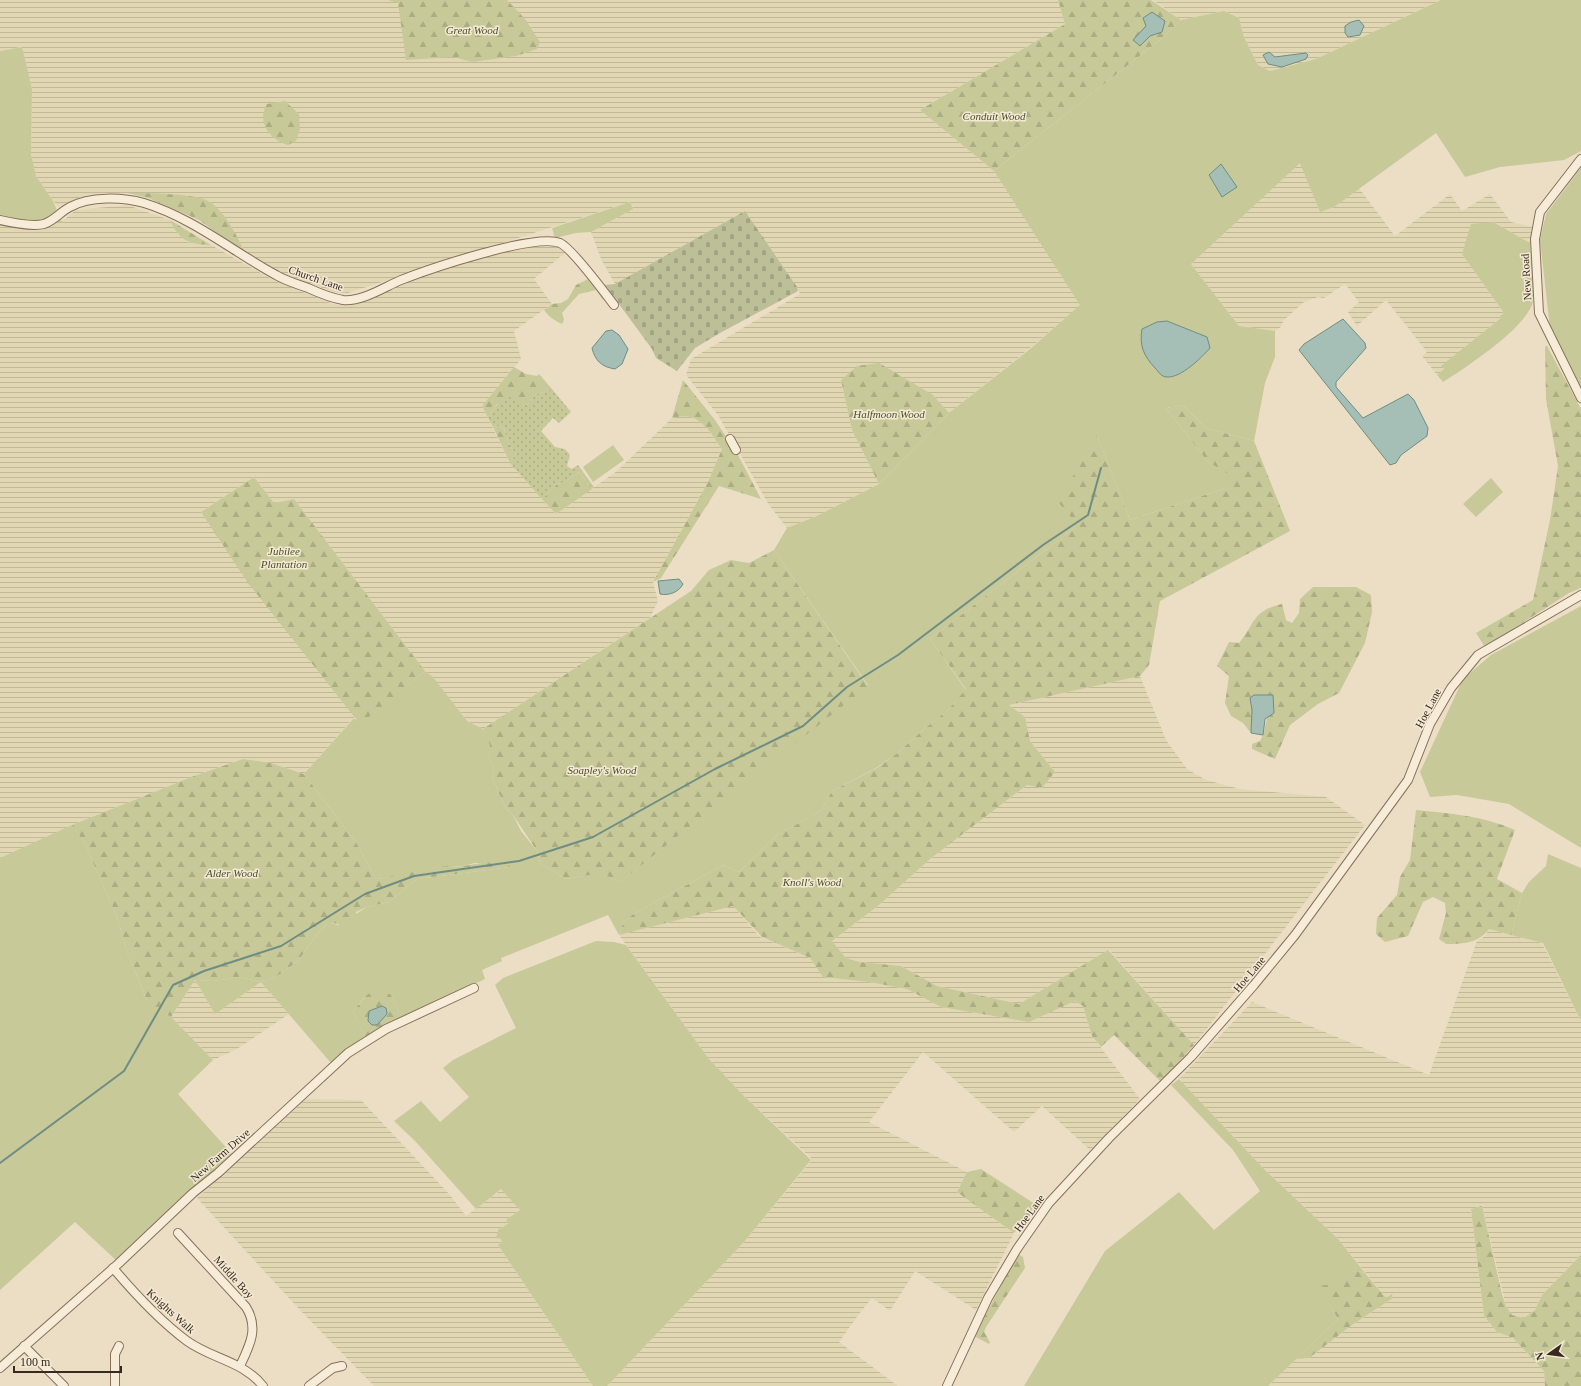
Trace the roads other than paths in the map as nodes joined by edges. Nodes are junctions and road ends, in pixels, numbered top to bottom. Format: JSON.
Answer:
{"nodes":[{"id":1,"x":1581,"y":159,"type":"edge"},
{"id":2,"x":0,"y":220,"type":"edge"},
{"id":3,"x":614,"y":305,"type":"dead end"},
{"id":4,"x":1581,"y":398,"type":"edge"},
{"id":5,"x":730,"y":439,"type":"dead end"},
{"id":6,"x":736,"y":450,"type":"dead end"},
{"id":7,"x":1581,"y":595,"type":"edge"},
{"id":8,"x":474,"y":988,"type":"dead end"},
{"id":9,"x":178,"y":1233,"type":"dead end"},
{"id":10,"x":113,"y":1268,"type":"junction"},
{"id":11,"x":24,"y":1346,"type":"junction"},
{"id":12,"x":119,"y":1346,"type":"dead end"},
{"id":13,"x":240,"y":1366,"type":"junction"},
{"id":14,"x":342,"y":1366,"type":"dead end"},
{"id":15,"x":0,"y":1368,"type":"edge"},
{"id":16,"x":64,"y":1386,"type":"edge"},
{"id":17,"x":110,"y":1386,"type":"edge"},
{"id":18,"x":116,"y":1386,"type":"edge"},
{"id":19,"x":263,"y":1386,"type":"edge"},
{"id":20,"x":309,"y":1386,"type":"edge"},
{"id":21,"x":947,"y":1386,"type":"edge"}],
"edges":[{"from":1,"to":4,"type":"street","name":"New Road"},
{"from":2,"to":3,"type":"street","name":"Church Lane"},
{"from":5,"to":6,"type":"street"},
{"from":7,"to":21,"type":"street","name":"Hoe Lane"},
{"from":8,"to":10,"type":"street","name":"New Farm Drive"},
{"from":9,"to":13,"type":"street","name":"Middle Boy"},
{"from":10,"to":11,"type":"street","name":"New Farm Drive"},
{"from":10,"to":13,"type":"street","name":"Knights Walk"},
{"from":11,"to":15,"type":"street","name":"New Farm Drive"},
{"from":11,"to":16,"type":"street"},
{"from":12,"to":18,"type":"street"},
{"from":13,"to":19,"type":"street","name":"Knights Walk"},
{"from":14,"to":20,"type":"street"},
{"from":17,"to":18,"type":"street"}]}
